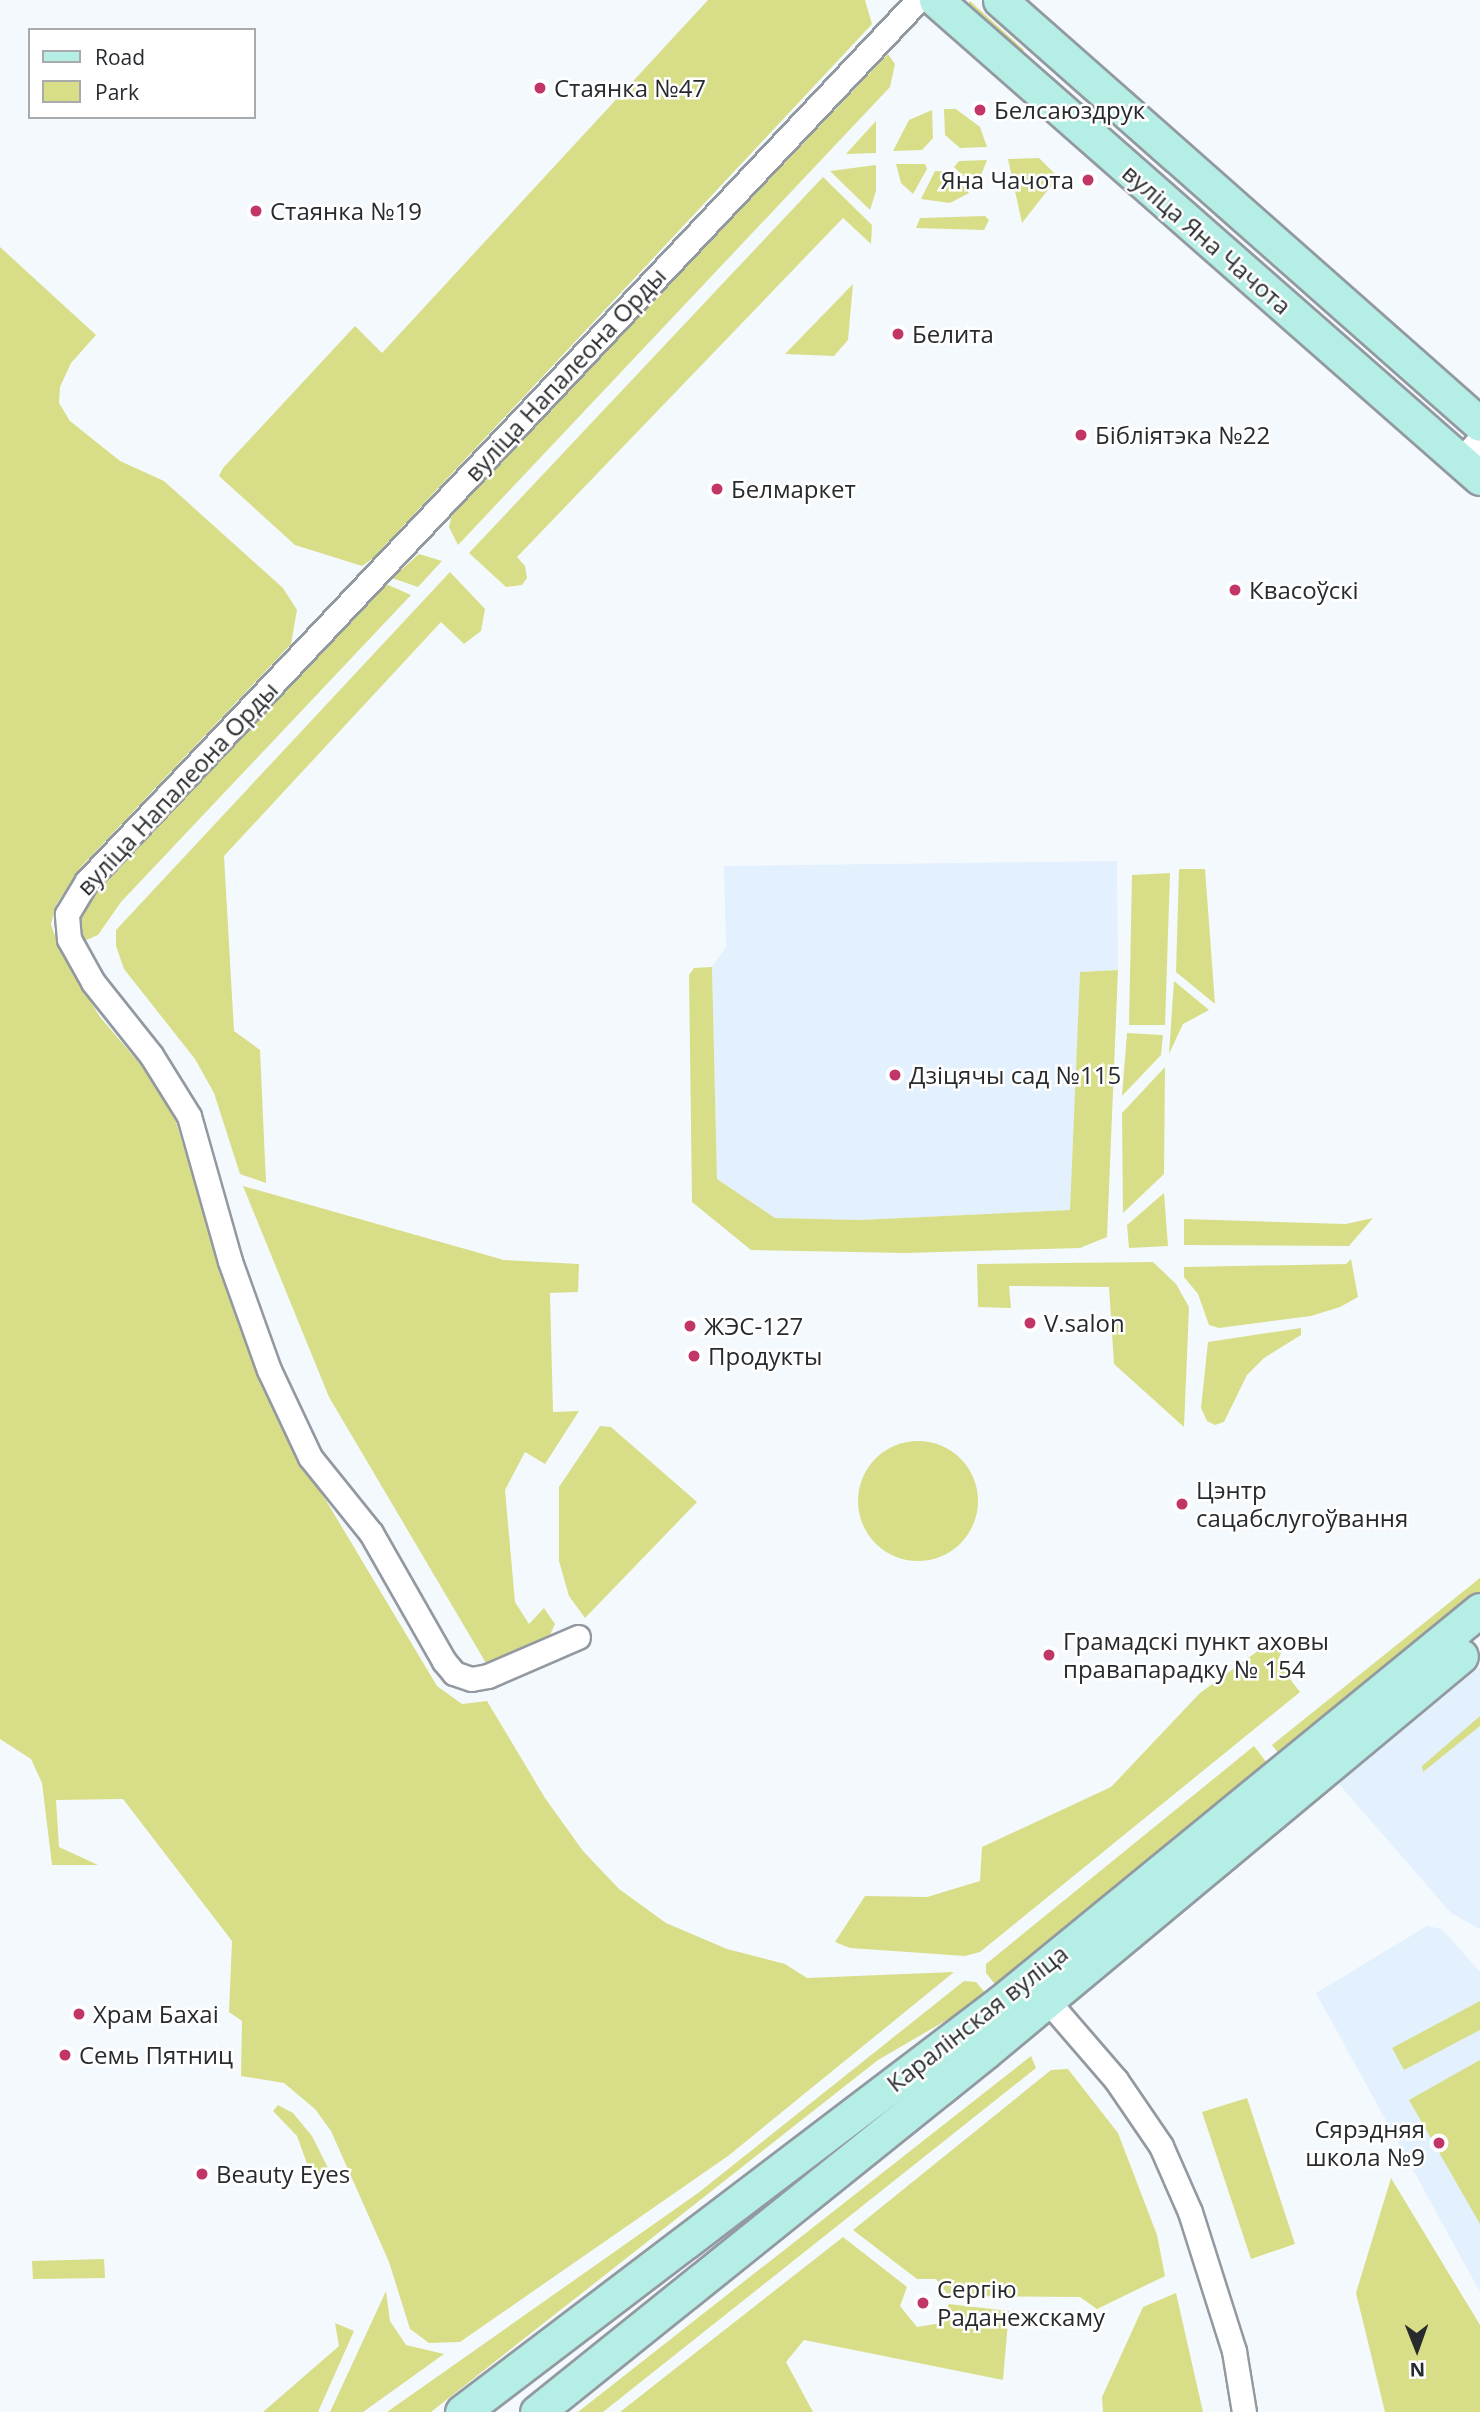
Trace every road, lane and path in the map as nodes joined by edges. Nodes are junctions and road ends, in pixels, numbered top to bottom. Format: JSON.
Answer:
{"nodes":[{"id":1,"x":918,"y":0,"type":"edge"},
{"id":2,"x":936,"y":0,"type":"edge"},
{"id":3,"x":1000,"y":0,"type":"edge"},
{"id":4,"x":1480,"y":424,"type":"edge"},
{"id":5,"x":1474,"y":459,"type":"edge"},
{"id":6,"x":1480,"y":1611,"type":"edge"},
{"id":7,"x":578,"y":1637,"type":"dead end"},
{"id":8,"x":1480,"y":1640,"type":"edge"},
{"id":9,"x":1038,"y":1990,"type":"junction"},
{"id":10,"x":559,"y":2338,"type":"junction"},
{"id":11,"x":587,"y":2370,"type":"junction"},
{"id":12,"x":462,"y":2412,"type":"edge"},
{"id":13,"x":537,"y":2412,"type":"edge"},
{"id":14,"x":1244,"y":2412,"type":"edge"}],
"edges":[{"from":1,"to":7,"type":"street","name":"вуліца Напалеона Орды"},
{"from":2,"to":5,"type":"main road","name":"вуліца Яна Чачота"},
{"from":3,"to":4,"type":"main road","name":"вуліца Яна Чачота"},
{"from":6,"to":9,"type":"main road","name":"Каралінская вуліца"},
{"from":8,"to":9,"type":"main road","name":"Каралінская вуліца"},
{"from":9,"to":10,"type":"main road","name":"Каралінская вуліца"},
{"from":9,"to":11,"type":"main road","name":"Каралінская вуліца"},
{"from":9,"to":14,"type":"street"},
{"from":10,"to":11,"type":"main road"},
{"from":10,"to":12,"type":"main road","name":"Каралінская вуліца"},
{"from":11,"to":13,"type":"main road","name":"Каралінская вуліца"}]}
